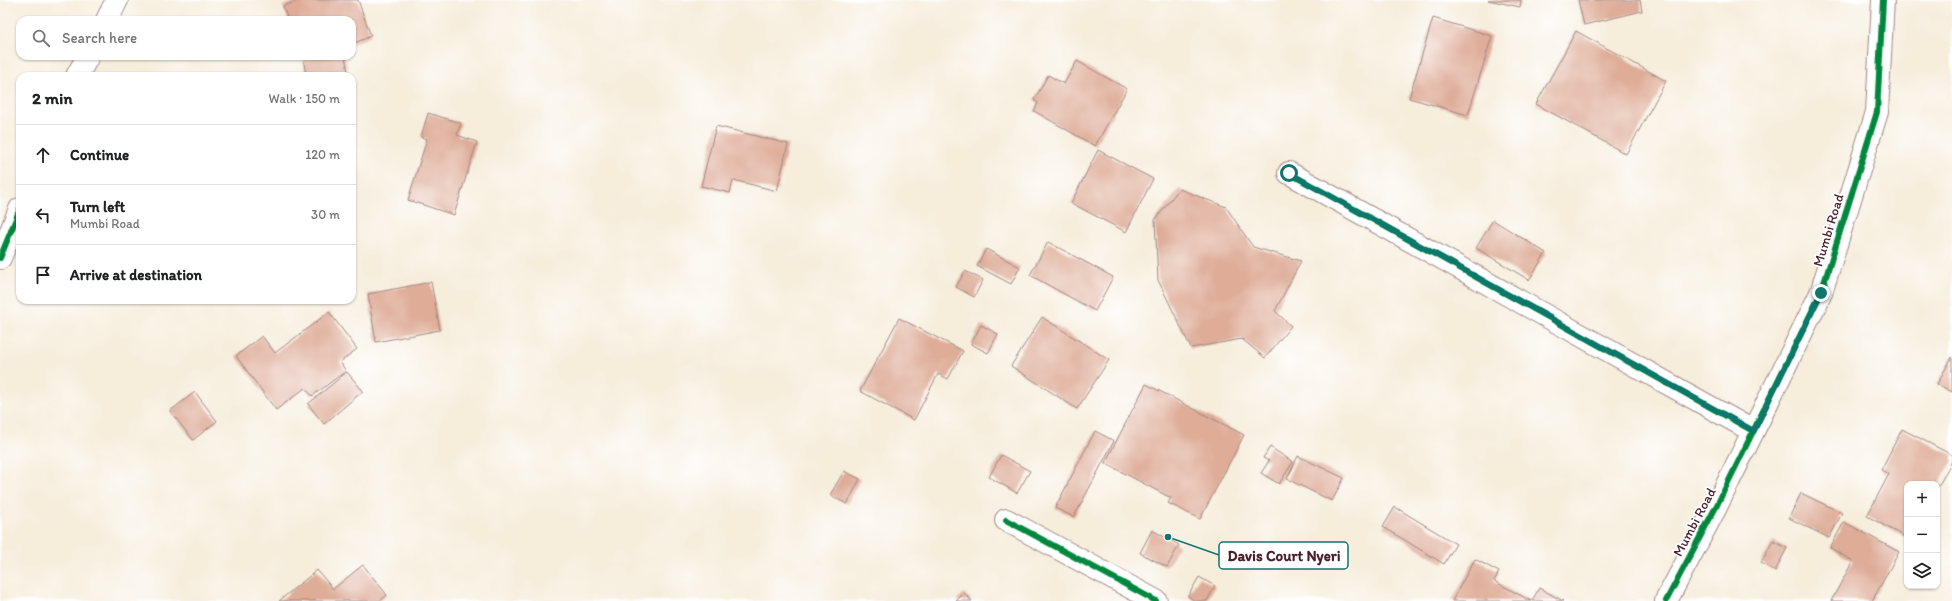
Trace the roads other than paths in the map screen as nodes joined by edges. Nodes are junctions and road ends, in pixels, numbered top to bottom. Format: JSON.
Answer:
{"nodes":[{"id":1,"x":118,"y":0,"type":"edge"},
{"id":2,"x":1883,"y":0,"type":"edge"},
{"id":3,"x":109,"y":16,"type":"edge"},
{"id":4,"x":86,"y":60,"type":"edge"},
{"id":5,"x":79,"y":72,"type":"edge"},
{"id":6,"x":1289,"y":173,"type":"dead end"},
{"id":7,"x":16,"y":219,"type":"edge"},
{"id":8,"x":0,"y":258,"type":"edge"},
{"id":9,"x":1754,"y":431,"type":"junction"},
{"id":10,"x":1006,"y":520,"type":"dead end"},
{"id":11,"x":1156,"y":601,"type":"edge"},
{"id":12,"x":1666,"y":601,"type":"edge"}],
"edges":[{"from":1,"to":3,"type":"street"},
{"from":2,"to":9,"type":"street","name":"Mumbi Road"},
{"from":4,"to":5,"type":"street"},
{"from":6,"to":9,"type":"street"},
{"from":7,"to":8,"type":"street"},
{"from":9,"to":12,"type":"street","name":"Mumbi Road"},
{"from":10,"to":11,"type":"street"}]}
